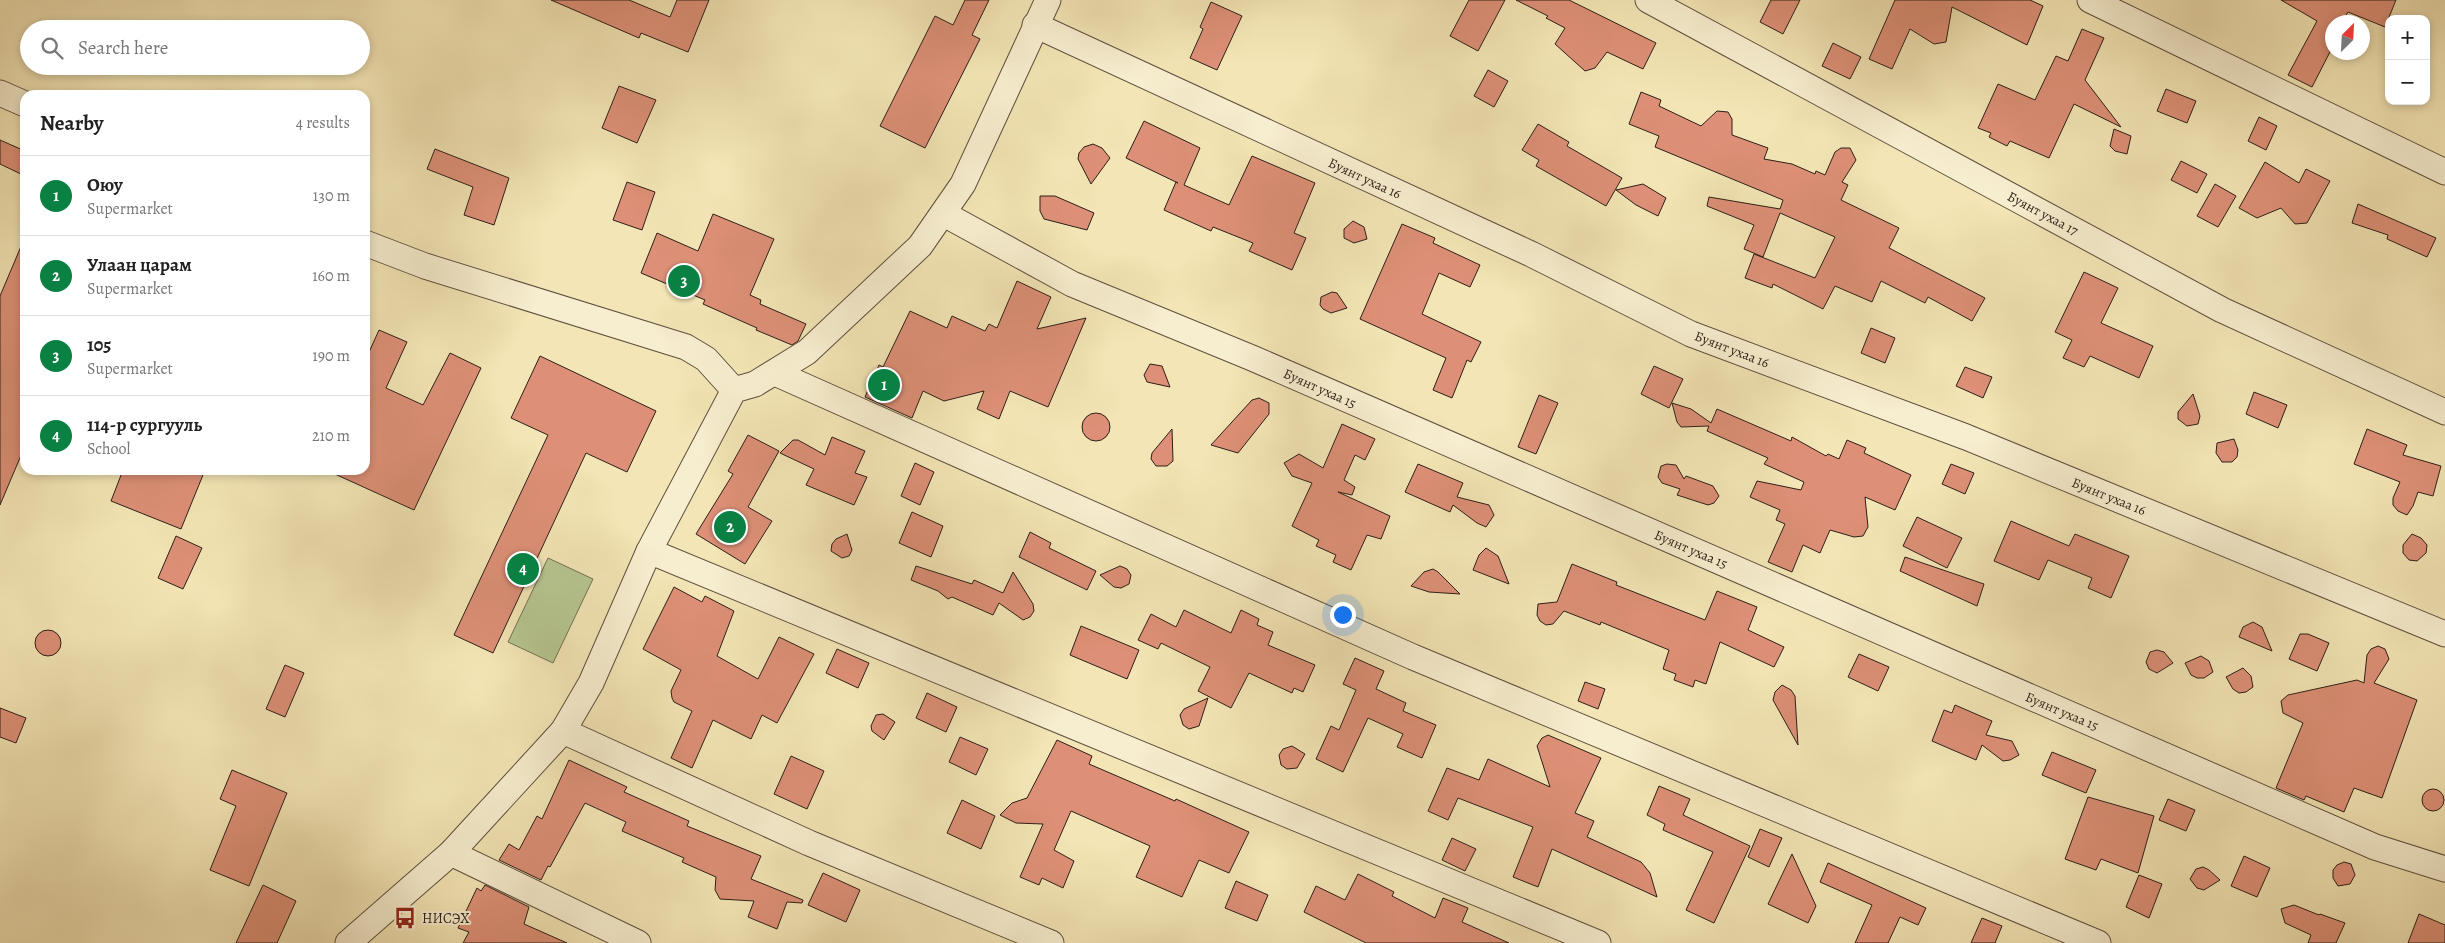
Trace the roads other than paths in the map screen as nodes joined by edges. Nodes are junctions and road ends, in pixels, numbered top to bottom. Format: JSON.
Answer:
{"nodes":[{"id":1,"x":1048,"y":0,"type":"edge"},
{"id":2,"x":1648,"y":0,"type":"edge"},
{"id":3,"x":2090,"y":0,"type":"edge"},
{"id":4,"x":1035,"y":25,"type":"junction"},
{"id":5,"x":0,"y":93,"type":"edge"},
{"id":6,"x":20,"y":102,"type":"edge"},
{"id":7,"x":2445,"y":172,"type":"edge"},
{"id":8,"x":944,"y":214,"type":"junction"},
{"id":9,"x":370,"y":245,"type":"edge"},
{"id":10,"x":775,"y":373,"type":"junction"},
{"id":11,"x":734,"y":390,"type":"junction"},
{"id":12,"x":2445,"y":412,"type":"edge"},
{"id":13,"x":650,"y":551,"type":"junction"},
{"id":14,"x":2445,"y":634,"type":"edge"},
{"id":15,"x":563,"y":731,"type":"junction"},
{"id":16,"x":451,"y":854,"type":"junction"},
{"id":17,"x":2445,"y":870,"type":"edge"},
{"id":18,"x":348,"y":943,"type":"edge"},
{"id":19,"x":638,"y":943,"type":"edge"},
{"id":20,"x":1051,"y":943,"type":"edge"},
{"id":21,"x":1598,"y":943,"type":"edge"},
{"id":22,"x":2098,"y":943,"type":"edge"}],
"edges":[{"from":1,"to":4,"type":"street"},
{"from":2,"to":12,"type":"street","name":"Буянт ухаа 17"},
{"from":3,"to":7,"type":"street"},
{"from":4,"to":8,"type":"street"},
{"from":4,"to":14,"type":"street","name":"Буянт ухаа 16"},
{"from":5,"to":6,"type":"street"},
{"from":8,"to":10,"type":"street"},
{"from":8,"to":17,"type":"street","name":"Буянт ухаа 15"},
{"from":9,"to":11,"type":"street"},
{"from":10,"to":11,"type":"street"},
{"from":10,"to":22,"type":"street"},
{"from":11,"to":13,"type":"street"},
{"from":13,"to":15,"type":"street"},
{"from":13,"to":21,"type":"street"},
{"from":15,"to":16,"type":"street"},
{"from":15,"to":20,"type":"street"},
{"from":16,"to":18,"type":"street"},
{"from":16,"to":19,"type":"street"}]}
